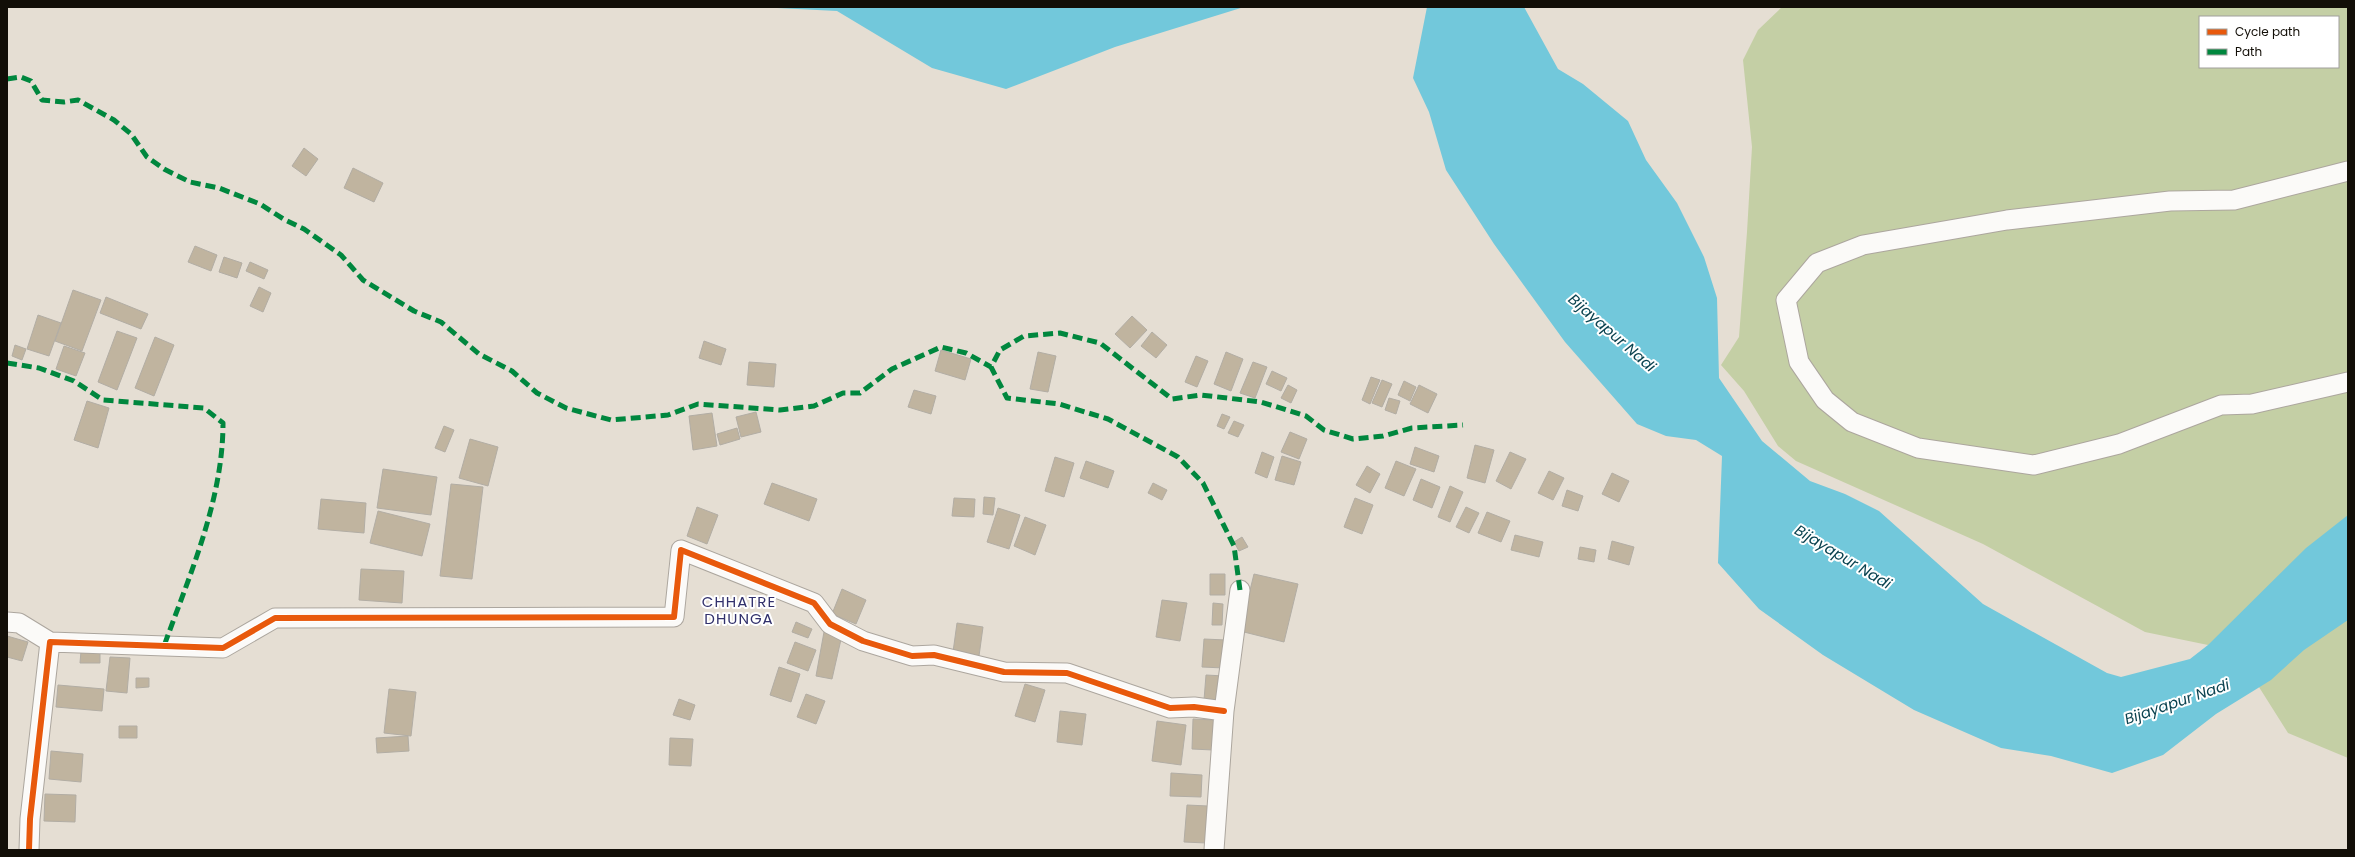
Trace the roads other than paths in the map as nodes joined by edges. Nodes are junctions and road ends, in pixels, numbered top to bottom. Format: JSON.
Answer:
{"nodes":[{"id":1,"x":2348,"y":171,"type":"edge"},
{"id":2,"x":2348,"y":382,"type":"edge"},
{"id":3,"x":1240,"y":590,"type":"dead end"},
{"id":4,"x":7,"y":622,"type":"edge"},
{"id":5,"x":50,"y":642,"type":"junction"},
{"id":6,"x":1224,"y":711,"type":"junction"},
{"id":7,"x":29,"y":850,"type":"edge"},
{"id":8,"x":1214,"y":850,"type":"edge"}],
"edges":[{"from":1,"to":2,"type":"street"},
{"from":3,"to":6,"type":"street"},
{"from":4,"to":5,"type":"street"},
{"from":5,"to":6,"type":"street"},
{"from":5,"to":7,"type":"street"},
{"from":6,"to":8,"type":"street"}]}
